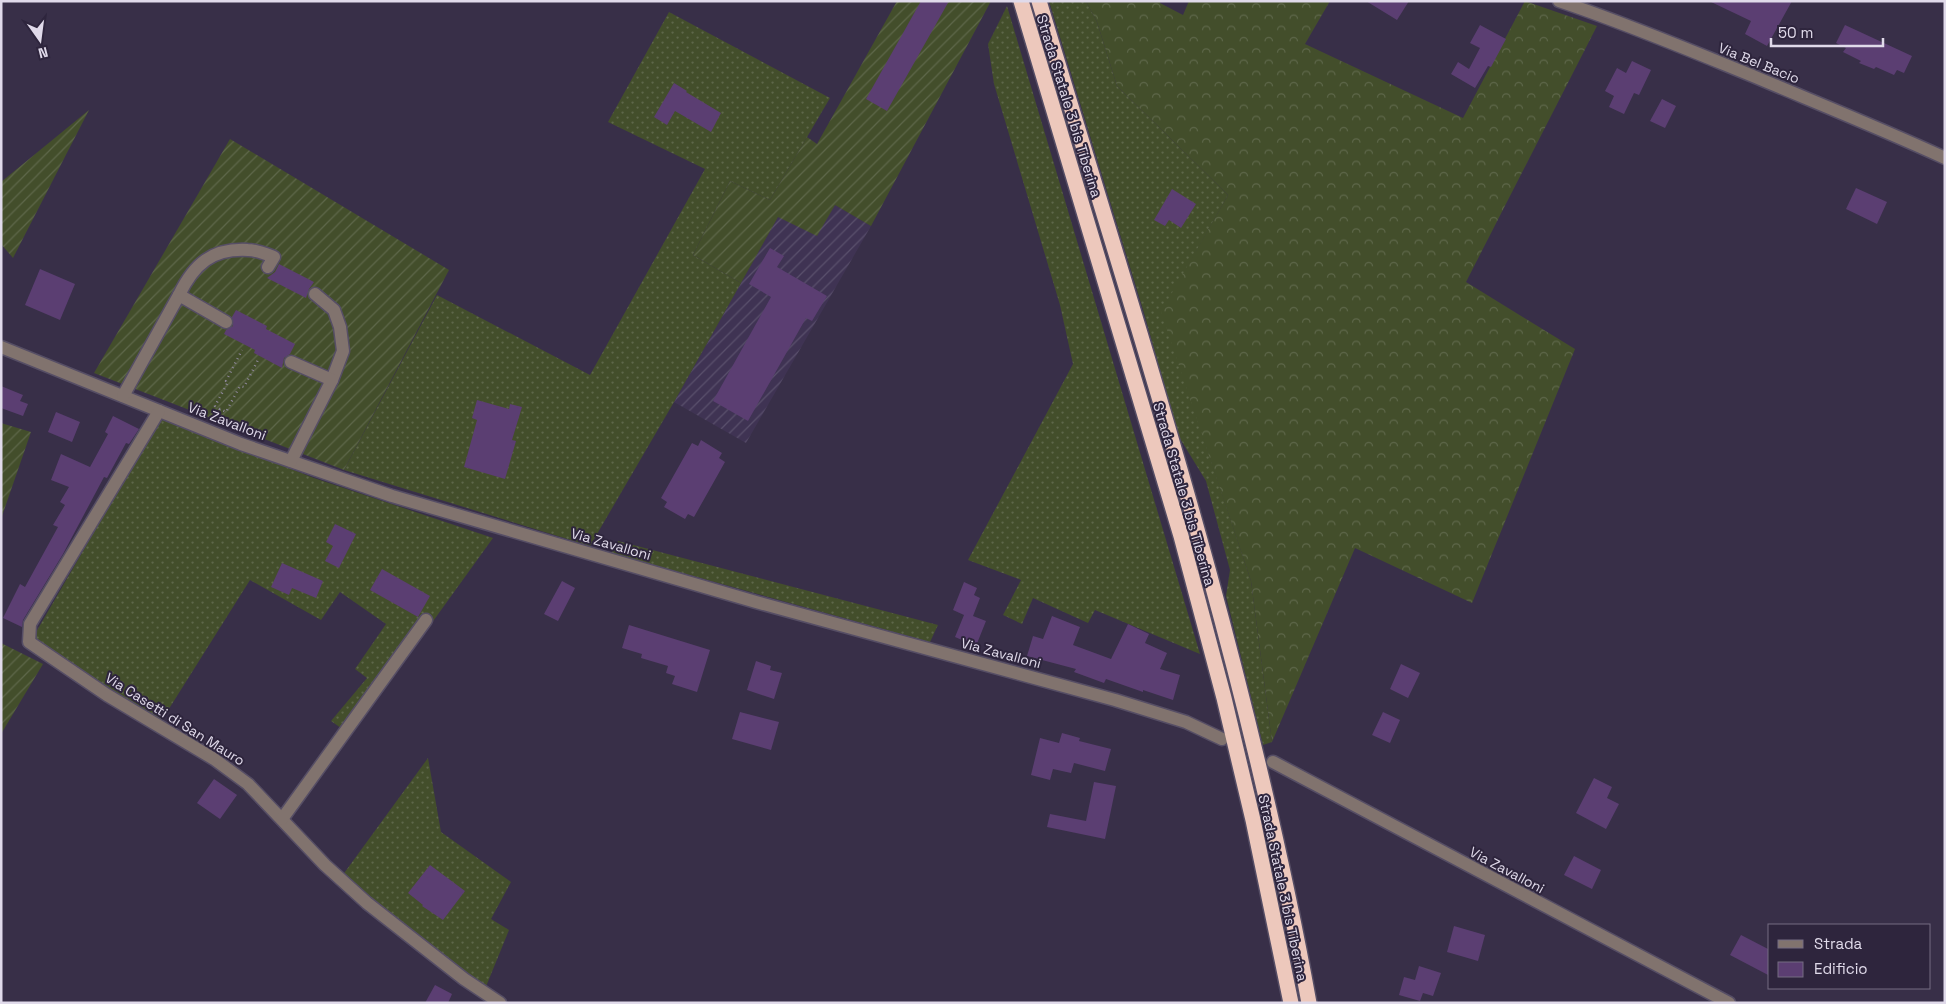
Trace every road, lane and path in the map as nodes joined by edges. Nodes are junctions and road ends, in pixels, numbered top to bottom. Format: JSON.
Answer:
{"nodes":[{"id":1,"x":1021,"y":1,"type":"edge"},
{"id":2,"x":1039,"y":1,"type":"edge"},
{"id":3,"x":1559,"y":1,"type":"edge"},
{"id":4,"x":1945,"y":158,"type":"edge"},
{"id":5,"x":268,"y":267,"type":"dead end"},
{"id":6,"x":314,"y":294,"type":"dead end"},
{"id":7,"x":179,"y":296,"type":"junction"},
{"id":8,"x":226,"y":322,"type":"dead end"},
{"id":9,"x":1,"y":347,"type":"edge"},
{"id":10,"x":242,"y":350,"type":"dead end"},
{"id":11,"x":258,"y":360,"type":"dead end"},
{"id":12,"x":290,"y":362,"type":"dead end"},
{"id":13,"x":332,"y":380,"type":"junction"},
{"id":14,"x":123,"y":396,"type":"junction"},
{"id":15,"x":220,"y":410,"type":"junction"},
{"id":16,"x":159,"y":411,"type":"junction"},
{"id":17,"x":209,"y":431,"type":"junction"},
{"id":18,"x":291,"y":461,"type":"junction"},
{"id":19,"x":426,"y":620,"type":"dead end"},
{"id":20,"x":1222,"y":739,"type":"dead end"},
{"id":21,"x":1273,"y":762,"type":"dead end"},
{"id":22,"x":282,"y":819,"type":"junction"},
{"id":23,"x":500,"y":1003,"type":"edge"},
{"id":24,"x":1291,"y":1003,"type":"edge"},
{"id":25,"x":1309,"y":1003,"type":"edge"},
{"id":26,"x":1729,"y":1003,"type":"edge"}],
"edges":[{"from":1,"to":24,"type":"highway","name":"Strada Statale 3 bis Tiberina"},
{"from":2,"to":25,"type":"highway","name":"Strada Statale 3 bis Tiberina"},
{"from":3,"to":4,"type":"street","name":"Via Bel Bacio"},
{"from":5,"to":7,"type":"street"},
{"from":6,"to":13,"type":"street"},
{"from":7,"to":8,"type":"street"},
{"from":7,"to":14,"type":"street"},
{"from":9,"to":14,"type":"street","name":"Via Zavalloni"},
{"from":10,"to":15,"type":"path"},
{"from":11,"to":15,"type":"path"},
{"from":12,"to":13,"type":"street"},
{"from":13,"to":18,"type":"street"},
{"from":14,"to":16,"type":"street","name":"Via Zavalloni"},
{"from":15,"to":17,"type":"path"},
{"from":16,"to":17,"type":"street","name":"Via Zavalloni"},
{"from":16,"to":22,"type":"street","name":"Via Casetti di San Mauro"},
{"from":17,"to":18,"type":"street","name":"Via Zavalloni"},
{"from":18,"to":20,"type":"street","name":"Via Zavalloni"},
{"from":19,"to":22,"type":"street"},
{"from":21,"to":26,"type":"street","name":"Via Zavalloni"},
{"from":22,"to":23,"type":"street","name":"Via Casetti di San Mauro"}]}
